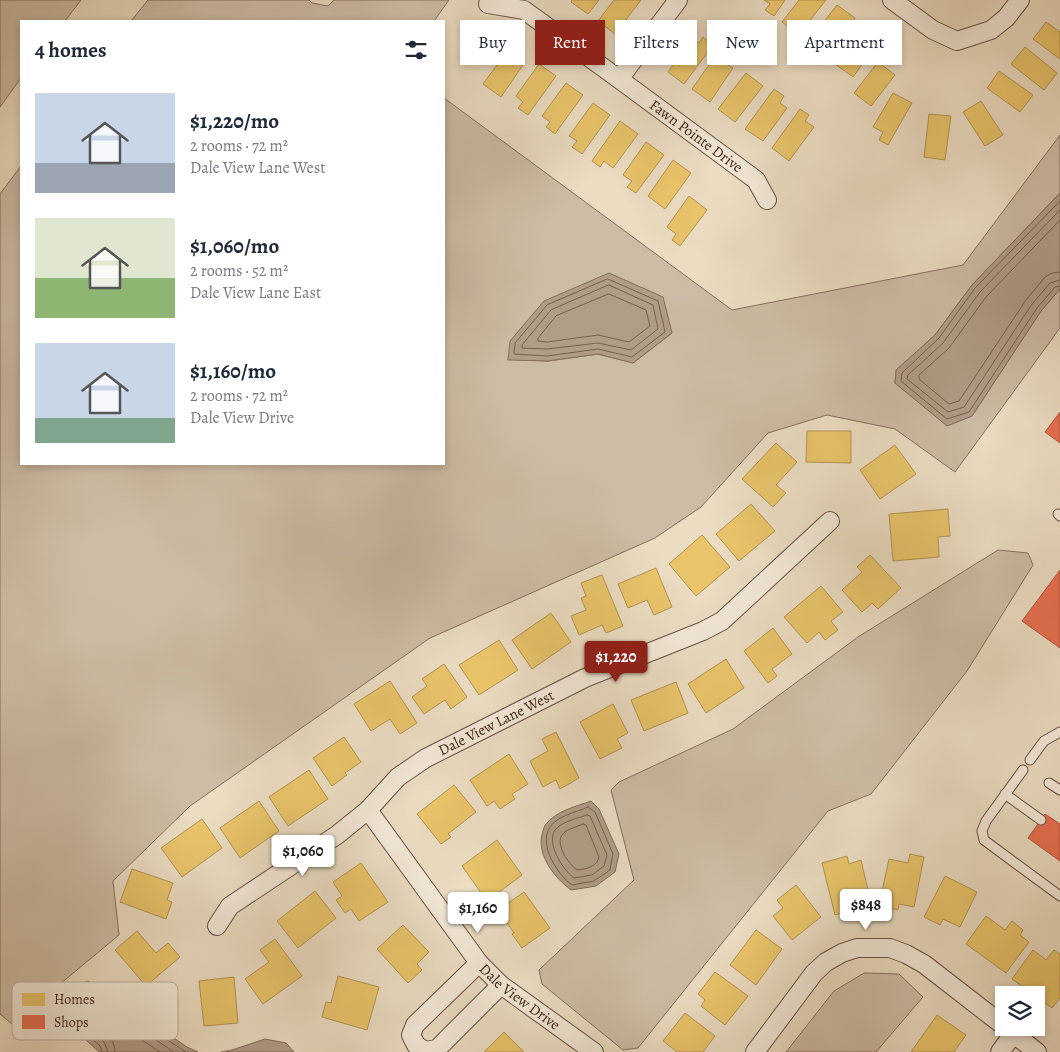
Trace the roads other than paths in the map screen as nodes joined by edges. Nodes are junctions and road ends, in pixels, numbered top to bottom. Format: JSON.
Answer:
{"nodes":[{"id":1,"x":678,"y":0,"type":"edge"},
{"id":2,"x":892,"y":0,"type":"edge"},
{"id":3,"x":1020,"y":0,"type":"edge"},
{"id":4,"x":488,"y":4,"type":"dead end"},
{"id":5,"x":620,"y":79,"type":"junction"},
{"id":6,"x":766,"y":200,"type":"dead end"},
{"id":7,"x":830,"y":521,"type":"dead end"},
{"id":8,"x":1060,"y":732,"type":"edge"},
{"id":9,"x":1030,"y":760,"type":"dead end"},
{"id":10,"x":1023,"y":770,"type":"dead end"},
{"id":11,"x":1050,"y":783,"type":"dead end"},
{"id":12,"x":1060,"y":790,"type":"edge"},
{"id":13,"x":1005,"y":794,"type":"junction"},
{"id":14,"x":368,"y":810,"type":"junction"},
{"id":15,"x":1041,"y":820,"type":"dead end"},
{"id":16,"x":1060,"y":896,"type":"edge"},
{"id":17,"x":217,"y":926,"type":"dead end"},
{"id":18,"x":479,"y":963,"type":"junction"},
{"id":19,"x":501,"y":985,"type":"junction"},
{"id":20,"x":995,"y":1019,"type":"edge"},
{"id":21,"x":1006,"y":1036,"type":"edge"},
{"id":22,"x":1017,"y":1036,"type":"edge"},
{"id":23,"x":594,"y":1052,"type":"edge"},
{"id":24,"x":755,"y":1052,"type":"edge"},
{"id":25,"x":1000,"y":1052,"type":"edge"},
{"id":26,"x":1037,"y":1052,"type":"edge"}],
"edges":[{"from":1,"to":5,"type":"street"},
{"from":2,"to":3,"type":"street"},
{"from":4,"to":5,"type":"street","name":"Fawn Pointe Drive"},
{"from":5,"to":6,"type":"street","name":"Fawn Pointe Drive"},
{"from":7,"to":14,"type":"street","name":"Dale View Lane West"},
{"from":8,"to":9,"type":"lane"},
{"from":10,"to":13,"type":"lane"},
{"from":11,"to":12,"type":"lane"},
{"from":13,"to":15,"type":"lane"},
{"from":13,"to":16,"type":"lane"},
{"from":14,"to":17,"type":"street","name":"Dale View Lane West"},
{"from":14,"to":18,"type":"street","name":"Dale View Drive"},
{"from":18,"to":19,"type":"street","name":"Dale View Drive"},
{"from":18,"to":19,"type":"street"},
{"from":19,"to":23,"type":"street","name":"Dale View Drive"},
{"from":20,"to":24,"type":"street"},
{"from":21,"to":25,"type":"street"},
{"from":22,"to":26,"type":"street"}]}
